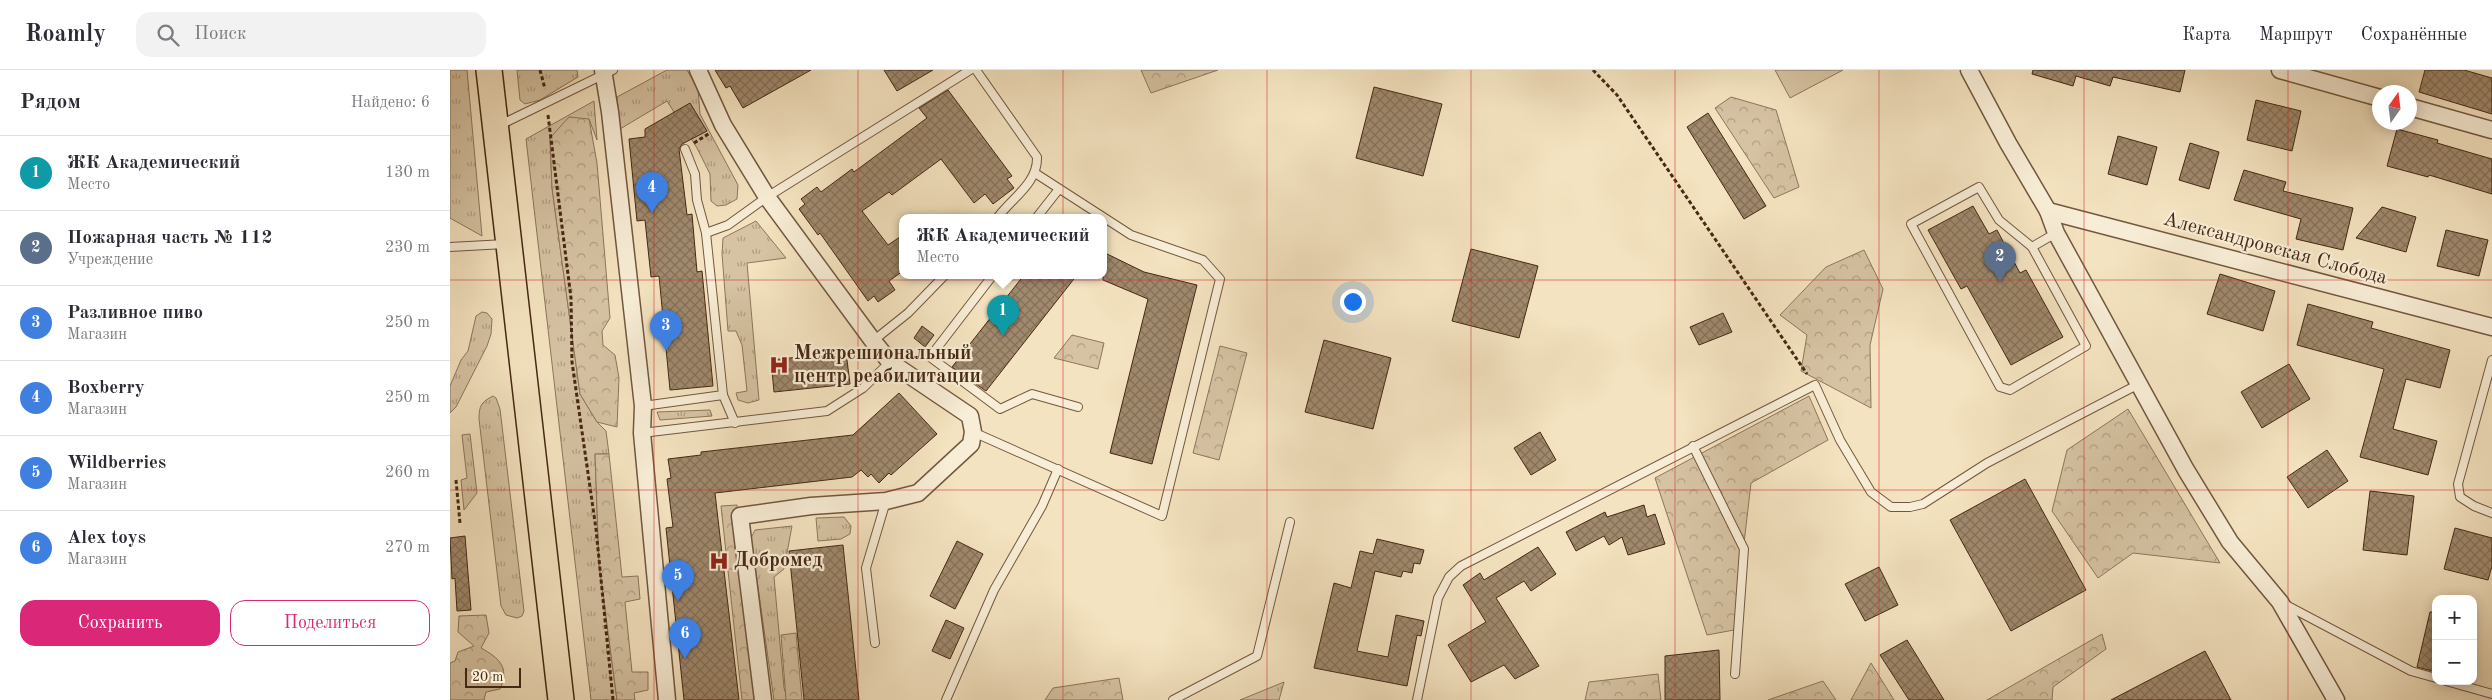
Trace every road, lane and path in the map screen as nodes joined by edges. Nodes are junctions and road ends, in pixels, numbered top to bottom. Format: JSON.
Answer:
{"nodes":[{"id":1,"x":489,"y":70,"type":"edge"},
{"id":2,"x":540,"y":70,"type":"edge"},
{"id":3,"x":698,"y":70,"type":"edge"},
{"id":4,"x":970,"y":70,"type":"edge"},
{"id":5,"x":976,"y":70,"type":"edge"},
{"id":6,"x":1593,"y":70,"type":"edge"},
{"id":7,"x":1968,"y":70,"type":"edge"},
{"id":8,"x":2280,"y":70,"type":"edge"},
{"id":9,"x":606,"y":72,"type":"edge"},
{"id":10,"x":2372,"y":96,"type":"edge"},
{"id":11,"x":546,"y":103,"type":"junction"},
{"id":12,"x":2417,"y":109,"type":"edge"},
{"id":13,"x":496,"y":128,"type":"junction"},
{"id":14,"x":2492,"y":130,"type":"edge"},
{"id":15,"x":713,"y":131,"type":"dead end"},
{"id":16,"x":685,"y":149,"type":"joint"},
{"id":17,"x":1035,"y":173,"type":"junction"},
{"id":18,"x":1059,"y":189,"type":"junction"},
{"id":19,"x":767,"y":197,"type":"junction"},
{"id":20,"x":2048,"y":211,"type":"junction"},
{"id":21,"x":1001,"y":214,"type":"edge"},
{"id":22,"x":1039,"y":214,"type":"edge"},
{"id":23,"x":1098,"y":214,"type":"edge"},
{"id":24,"x":1107,"y":220,"type":"edge"},
{"id":25,"x":706,"y":233,"type":"junction"},
{"id":26,"x":2056,"y":233,"type":"junction"},
{"id":27,"x":509,"y":244,"type":"junction"},
{"id":28,"x":2032,"y":247,"type":"junction"},
{"id":29,"x":450,"y":248,"type":"edge"},
{"id":30,"x":941,"y":279,"type":"edge"},
{"id":31,"x":990,"y":279,"type":"edge"},
{"id":32,"x":2492,"y":327,"type":"edge"},
{"id":33,"x":873,"y":341,"type":"junction"},
{"id":34,"x":2492,"y":360,"type":"edge"},
{"id":35,"x":890,"y":362,"type":"junction"},
{"id":36,"x":2140,"y":384,"type":"junction"},
{"id":37,"x":1815,"y":385,"type":"junction"},
{"id":38,"x":723,"y":395,"type":"junction"},
{"id":39,"x":643,"y":406,"type":"junction"},
{"id":40,"x":1078,"y":407,"type":"dead end"},
{"id":41,"x":735,"y":423,"type":"junction"},
{"id":42,"x":973,"y":432,"type":"junction"},
{"id":43,"x":642,"y":433,"type":"junction"},
{"id":44,"x":1693,"y":446,"type":"junction"},
{"id":45,"x":1058,"y":469,"type":"junction"},
{"id":46,"x":456,"y":480,"type":"dead end"},
{"id":47,"x":886,"y":501,"type":"junction"},
{"id":48,"x":2492,"y":512,"type":"edge"},
{"id":49,"x":1290,"y":522,"type":"dead end"},
{"id":50,"x":460,"y":523,"type":"dead end"},
{"id":51,"x":2280,"y":602,"type":"junction"},
{"id":52,"x":875,"y":643,"type":"dead end"},
{"id":53,"x":1734,"y":674,"type":"dead end"},
{"id":54,"x":2432,"y":677,"type":"edge"},
{"id":55,"x":2460,"y":685,"type":"edge"},
{"id":56,"x":2492,"y":694,"type":"edge"},
{"id":57,"x":560,"y":700,"type":"edge"},
{"id":58,"x":613,"y":700,"type":"edge"},
{"id":59,"x":667,"y":700,"type":"edge"},
{"id":60,"x":763,"y":700,"type":"edge"},
{"id":61,"x":946,"y":700,"type":"edge"},
{"id":62,"x":1173,"y":700,"type":"edge"},
{"id":63,"x":1417,"y":700,"type":"edge"},
{"id":64,"x":2336,"y":700,"type":"edge"}],
"edges":[{"from":1,"to":13,"type":"main road"},
{"from":2,"to":11,"type":"path"},
{"from":3,"to":19,"type":"street"},
{"from":4,"to":19,"type":"lane"},
{"from":5,"to":17,"type":"lane"},
{"from":6,"to":37,"type":"path"},
{"from":7,"to":20,"type":"street"},
{"from":8,"to":10,"type":"street"},
{"from":9,"to":11,"type":"lane"},
{"from":9,"to":39,"type":"street"},
{"from":11,"to":13,"type":"lane"},
{"from":11,"to":58,"type":"path"},
{"from":12,"to":14,"type":"street"},
{"from":13,"to":27,"type":"main road"},
{"from":15,"to":16,"type":"path"},
{"from":16,"to":25,"type":"lane"},
{"from":17,"to":18,"type":"lane"},
{"from":17,"to":21,"type":"lane"},
{"from":18,"to":22,"type":"lane"},
{"from":18,"to":23,"type":"lane"},
{"from":19,"to":25,"type":"lane"},
{"from":19,"to":33,"type":"street"},
{"from":20,"to":26,"type":"street"},
{"from":20,"to":32,"type":"street","name":"Александровская Слобода"},
{"from":24,"to":45,"type":"lane"},
{"from":25,"to":38,"type":"lane"},
{"from":26,"to":28,"type":"lane"},
{"from":26,"to":36,"type":"street"},
{"from":27,"to":29,"type":"lane"},
{"from":27,"to":57,"type":"main road"},
{"from":28,"to":28,"type":"lane"},
{"from":30,"to":33,"type":"lane"},
{"from":31,"to":40,"type":"lane"},
{"from":33,"to":35,"type":"street"},
{"from":34,"to":48,"type":"lane"},
{"from":35,"to":41,"type":"lane"},
{"from":35,"to":42,"type":"street"},
{"from":36,"to":37,"type":"lane"},
{"from":36,"to":51,"type":"street"},
{"from":37,"to":44,"type":"lane"},
{"from":38,"to":39,"type":"lane"},
{"from":38,"to":41,"type":"lane"},
{"from":39,"to":43,"type":"street"},
{"from":41,"to":43,"type":"lane"},
{"from":42,"to":45,"type":"lane"},
{"from":42,"to":47,"type":"street"},
{"from":43,"to":59,"type":"street"},
{"from":44,"to":53,"type":"lane"},
{"from":44,"to":63,"type":"lane"},
{"from":45,"to":61,"type":"lane"},
{"from":46,"to":50,"type":"path"},
{"from":47,"to":52,"type":"lane"},
{"from":47,"to":60,"type":"street"},
{"from":49,"to":62,"type":"lane"},
{"from":51,"to":54,"type":"lane"},
{"from":51,"to":64,"type":"street"},
{"from":55,"to":56,"type":"lane"}]}
